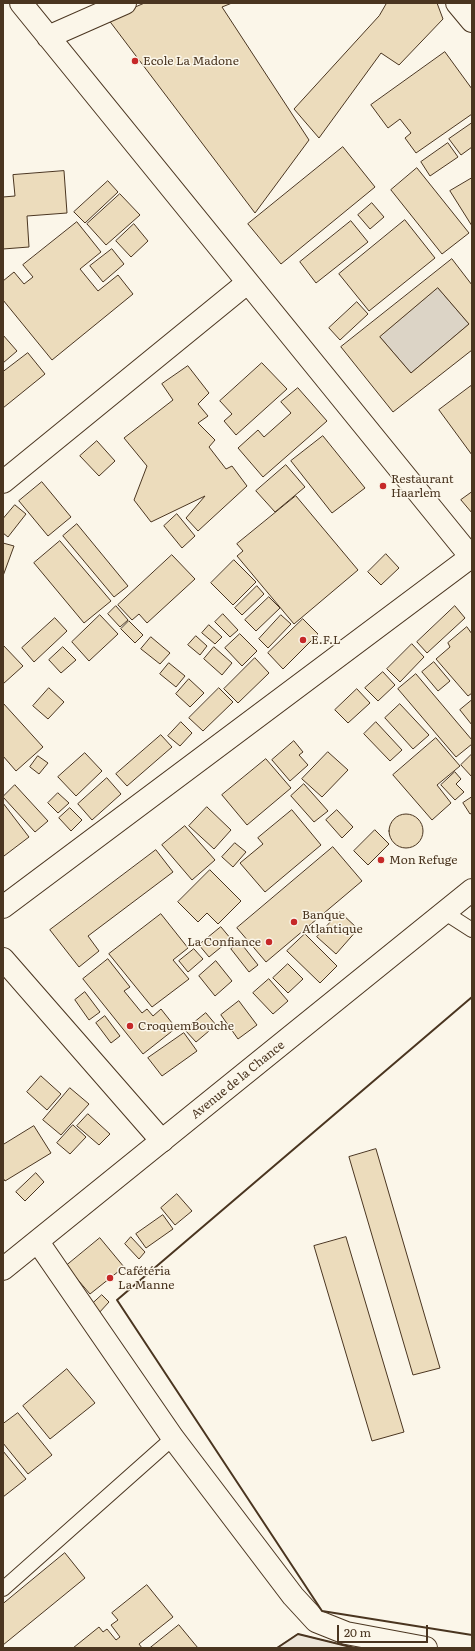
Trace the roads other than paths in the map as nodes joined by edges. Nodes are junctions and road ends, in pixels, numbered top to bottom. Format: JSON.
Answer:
{"nodes":[{"id":1,"x":21,"y":3,"type":"edge"},
{"id":2,"x":125,"y":3,"type":"edge"},
{"id":3,"x":457,"y":3,"type":"edge"},
{"id":4,"x":472,"y":21,"type":"edge"},
{"id":5,"x":48,"y":37,"type":"junction"},
{"id":6,"x":247,"y":283,"type":"junction"},
{"id":7,"x":3,"y":482,"type":"edge"},
{"id":8,"x":471,"y":556,"type":"edge"},
{"id":9,"x":462,"y":901,"type":"edge"},
{"id":10,"x":3,"y":907,"type":"edge"},
{"id":11,"x":472,"y":930,"type":"edge"},
{"id":12,"x":3,"y":959,"type":"edge"},
{"id":13,"x":162,"y":1141,"type":"junction"},
{"id":14,"x":38,"y":1242,"type":"junction"},
{"id":15,"x":3,"y":1269,"type":"edge"},
{"id":16,"x":173,"y":1438,"type":"junction"},
{"id":17,"x":3,"y":1589,"type":"edge"},
{"id":18,"x":426,"y":1648,"type":"edge"}],
"edges":[{"from":1,"to":5,"type":"street"},
{"from":2,"to":5,"type":"street"},
{"from":3,"to":4,"type":"street"},
{"from":5,"to":6,"type":"street"},
{"from":6,"to":7,"type":"street"},
{"from":6,"to":8,"type":"street"},
{"from":8,"to":10,"type":"street"},
{"from":9,"to":11,"type":"lane"},
{"from":9,"to":13,"type":"street","name":"Avenue de la Chance"},
{"from":12,"to":13,"type":"street"},
{"from":13,"to":14,"type":"street","name":"Avenue de la Chance"},
{"from":14,"to":15,"type":"street","name":"Avenue de la Chance"},
{"from":14,"to":16,"type":"street"},
{"from":16,"to":17,"type":"lane"},
{"from":16,"to":18,"type":"street"}]}
